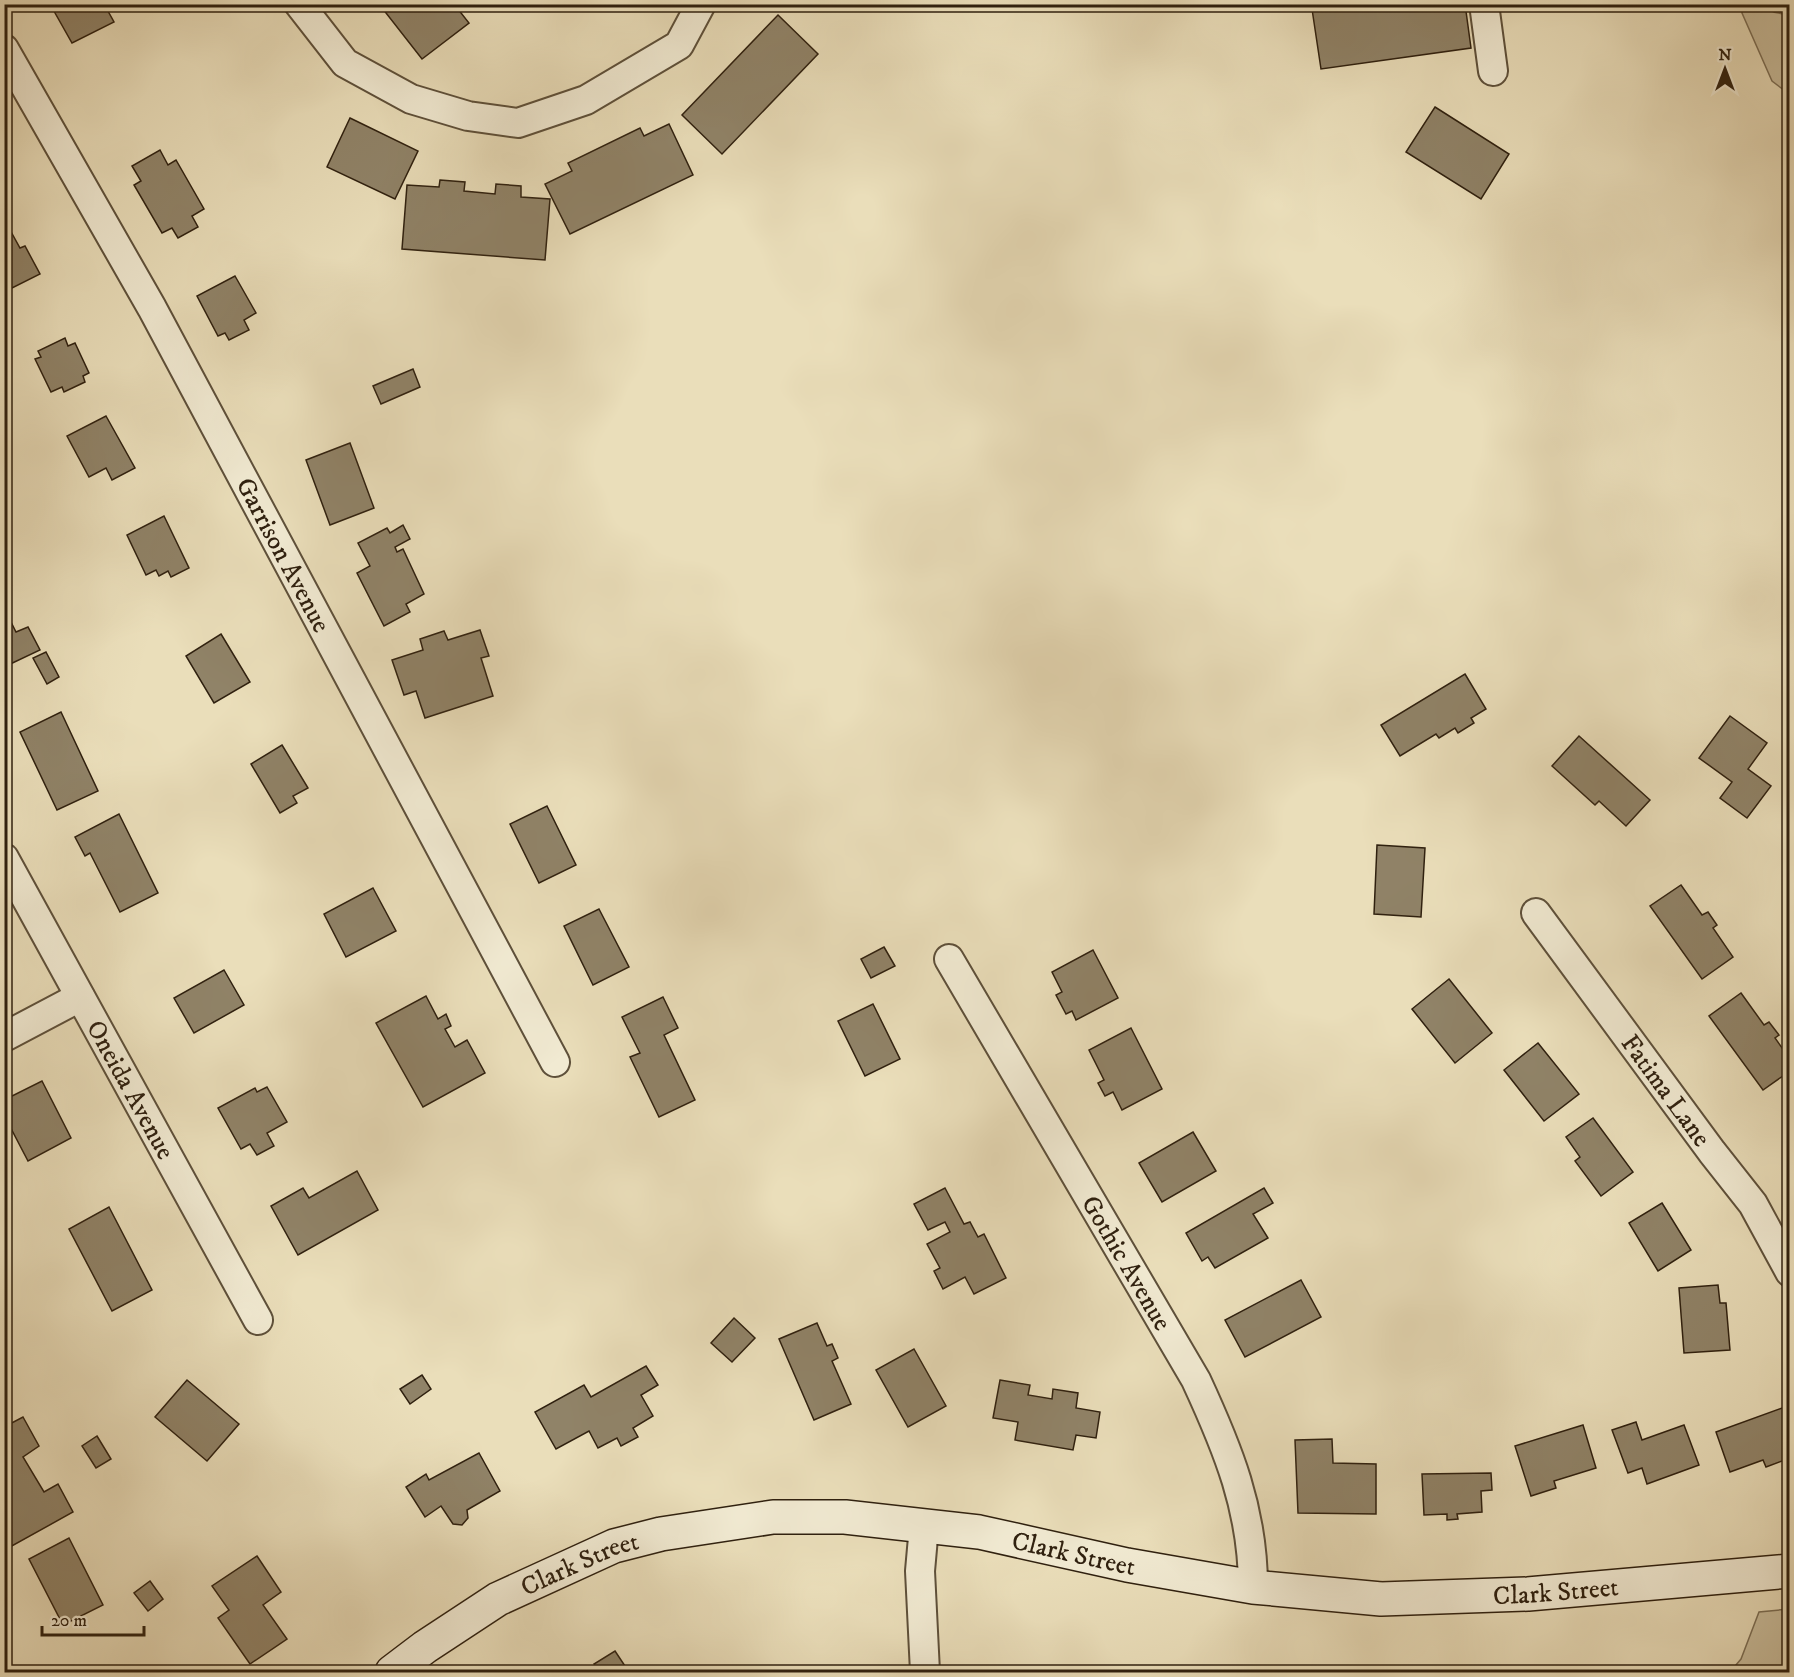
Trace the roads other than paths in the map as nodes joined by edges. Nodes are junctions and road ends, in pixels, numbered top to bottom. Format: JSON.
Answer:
{"nodes":[{"id":1,"x":299,"y":4,"type":"edge"},
{"id":2,"x":701,"y":4,"type":"edge"},
{"id":3,"x":1484,"y":4,"type":"edge"},
{"id":4,"x":4,"y":49,"type":"edge"},
{"id":5,"x":1493,"y":71,"type":"dead end"},
{"id":6,"x":4,"y":858,"type":"edge"},
{"id":7,"x":1536,"y":913,"type":"dead end"},
{"id":8,"x":950,"y":959,"type":"dead end"},
{"id":9,"x":80,"y":997,"type":"junction"},
{"id":10,"x":4,"y":1037,"type":"edge"},
{"id":11,"x":555,"y":1062,"type":"dead end"},
{"id":12,"x":1790,"y":1272,"type":"edge"},
{"id":13,"x":258,"y":1320,"type":"dead end"},
{"id":14,"x":924,"y":1526,"type":"junction"},
{"id":15,"x":1790,"y":1571,"type":"edge"},
{"id":16,"x":1252,"y":1587,"type":"junction"},
{"id":17,"x":392,"y":1672,"type":"edge"},
{"id":18,"x":925,"y":1672,"type":"edge"}],
"edges":[{"from":1,"to":2,"type":"street"},
{"from":3,"to":5,"type":"street"},
{"from":4,"to":11,"type":"street","name":"Garrison Avenue"},
{"from":6,"to":9,"type":"street","name":"Oneida Avenue"},
{"from":7,"to":12,"type":"street","name":"Fatima Lane"},
{"from":8,"to":16,"type":"street","name":"Gothic Avenue"},
{"from":9,"to":10,"type":"street"},
{"from":9,"to":13,"type":"street","name":"Oneida Avenue"},
{"from":14,"to":16,"type":"street","name":"Clark Street"},
{"from":14,"to":17,"type":"street","name":"Clark Street"},
{"from":14,"to":18,"type":"street"},
{"from":15,"to":16,"type":"street","name":"Clark Street"}]}
